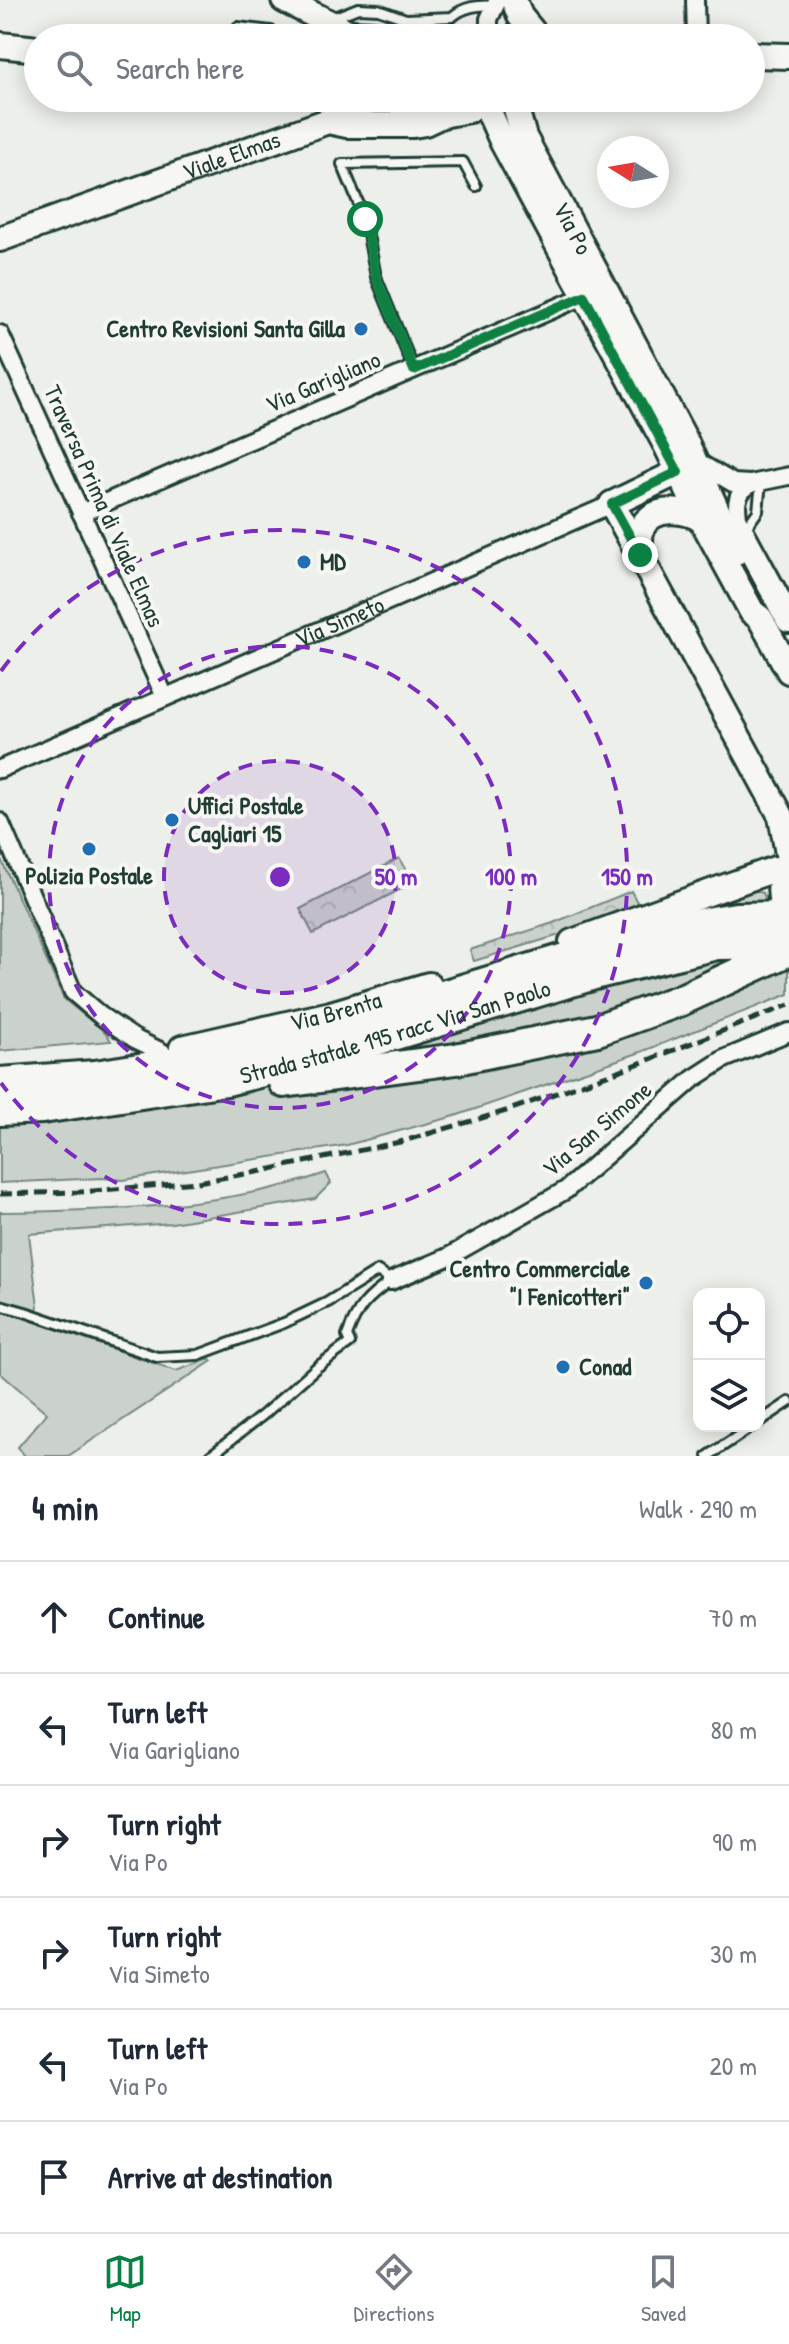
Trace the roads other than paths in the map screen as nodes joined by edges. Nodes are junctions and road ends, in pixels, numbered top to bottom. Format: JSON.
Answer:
{"nodes":[{"id":1,"x":284,"y":0,"type":"edge"},
{"id":2,"x":695,"y":0,"type":"edge"},
{"id":3,"x":502,"y":2,"type":"edge"},
{"id":4,"x":317,"y":24,"type":"edge"},
{"id":5,"x":489,"y":24,"type":"edge"},
{"id":6,"x":527,"y":24,"type":"edge"},
{"id":7,"x":696,"y":24,"type":"edge"},
{"id":8,"x":0,"y":45,"type":"edge"},
{"id":9,"x":24,"y":48,"type":"edge"},
{"id":10,"x":765,"y":55,"type":"edge"},
{"id":11,"x":789,"y":56,"type":"edge"},
{"id":12,"x":339,"y":112,"type":"edge"},
{"id":13,"x":453,"y":112,"type":"edge"},
{"id":14,"x":475,"y":112,"type":"edge"},
{"id":15,"x":517,"y":112,"type":"edge"},
{"id":16,"x":328,"y":121,"type":"junction"},
{"id":17,"x":476,"y":186,"type":"dead end"},
{"id":18,"x":0,"y":239,"type":"edge"},
{"id":19,"x":584,"y":296,"type":"junction"},
{"id":20,"x":0,"y":334,"type":"edge"},
{"id":21,"x":414,"y":370,"type":"junction"},
{"id":22,"x":685,"y":441,"type":"junction"},
{"id":23,"x":690,"y":468,"type":"junction"},
{"id":24,"x":789,"y":476,"type":"edge"},
{"id":25,"x":755,"y":483,"type":"junction"},
{"id":26,"x":612,"y":504,"type":"junction"},
{"id":27,"x":81,"y":513,"type":"junction"},
{"id":28,"x":664,"y":513,"type":"junction"},
{"id":29,"x":702,"y":520,"type":"junction"},
{"id":30,"x":741,"y":531,"type":"junction"},
{"id":31,"x":640,"y":555,"type":"junction"},
{"id":32,"x":760,"y":618,"type":"junction"},
{"id":33,"x":789,"y":620,"type":"edge"},
{"id":34,"x":789,"y":671,"type":"edge"},
{"id":35,"x":165,"y":697,"type":"junction"},
{"id":36,"x":0,"y":769,"type":"edge"},
{"id":37,"x":785,"y":819,"type":"edge"},
{"id":38,"x":0,"y":822,"type":"edge"},
{"id":39,"x":788,"y":864,"type":"edge"},
{"id":40,"x":789,"y":915,"type":"edge"},
{"id":41,"x":789,"y":943,"type":"edge"},
{"id":42,"x":789,"y":950,"type":"edge"},
{"id":43,"x":789,"y":1032,"type":"edge"},
{"id":44,"x":162,"y":1052,"type":"junction"},
{"id":45,"x":0,"y":1066,"type":"edge"},
{"id":46,"x":227,"y":1080,"type":"junction"},
{"id":47,"x":0,"y":1083,"type":"edge"},
{"id":48,"x":0,"y":1110,"type":"edge"},
{"id":49,"x":391,"y":1281,"type":"junction"},
{"id":50,"x":0,"y":1305,"type":"edge"},
{"id":51,"x":789,"y":1402,"type":"edge"},
{"id":52,"x":765,"y":1418,"type":"edge"},
{"id":53,"x":744,"y":1432,"type":"edge"},
{"id":54,"x":210,"y":1456,"type":"edge"},
{"id":55,"x":708,"y":1456,"type":"edge"}],
"edges":[{"from":1,"to":4,"type":"main road"},
{"from":2,"to":7,"type":"street"},
{"from":3,"to":4,"type":"lane"},
{"from":3,"to":5,"type":"street"},
{"from":3,"to":6,"type":"main road"},
{"from":8,"to":9,"type":"main road"},
{"from":10,"to":11,"type":"main road"},
{"from":12,"to":16,"type":"main road"},
{"from":13,"to":16,"type":"main road","name":"Viale Elmas"},
{"from":14,"to":19,"type":"main road","name":"Via Po"},
{"from":15,"to":22,"type":"main road","name":"Via Po"},
{"from":16,"to":18,"type":"main road","name":"Viale Elmas"},
{"from":17,"to":21,"type":"lane"},
{"from":19,"to":21,"type":"street","name":"Via Garigliano"},
{"from":19,"to":23,"type":"main road","name":"Via Po"},
{"from":20,"to":27,"type":"street","name":"Traversa Prima di Viale Elmas"},
{"from":21,"to":27,"type":"street","name":"Via Garigliano"},
{"from":22,"to":23,"type":"main road"},
{"from":22,"to":32,"type":"main road","name":"Via Po"},
{"from":23,"to":25,"type":"street"},
{"from":23,"to":26,"type":"main road","name":"Via Simeto"},
{"from":23,"to":29,"type":"main road","name":"Via Po"},
{"from":23,"to":30,"type":"main road"},
{"from":24,"to":25,"type":"street"},
{"from":25,"to":30,"type":"street"},
{"from":26,"to":28,"type":"main road"},
{"from":26,"to":31,"type":"main road"},
{"from":26,"to":35,"type":"street","name":"Via Simeto"},
{"from":27,"to":35,"type":"street","name":"Traversa Prima di Viale Elmas"},
{"from":28,"to":29,"type":"main road"},
{"from":28,"to":31,"type":"main road"},
{"from":29,"to":32,"type":"main road","name":"Via Po"},
{"from":30,"to":33,"type":"main road"},
{"from":31,"to":37,"type":"main road"},
{"from":32,"to":34,"type":"main road","name":"Via Po"},
{"from":35,"to":36,"type":"street","name":"Via Simeto"},
{"from":37,"to":39,"type":"main road"},
{"from":38,"to":44,"type":"street"},
{"from":39,"to":40,"type":"main road"},
{"from":39,"to":44,"type":"main road","name":"Via Brenta"},
{"from":40,"to":47,"type":"highway","name":"Strada statale 195 racc Via San Paolo"},
{"from":41,"to":46,"type":"highway","name":"Strada statale 195 racc Via San Paolo"},
{"from":42,"to":46,"type":"highway"},
{"from":43,"to":49,"type":"street","name":"Via San Simone"},
{"from":44,"to":45,"type":"highway"},
{"from":46,"to":48,"type":"highway","name":"Strada statale 195 racc Via San Paolo"},
{"from":49,"to":50,"type":"lane"},
{"from":49,"to":54,"type":"lane"},
{"from":51,"to":52,"type":"lane"},
{"from":53,"to":55,"type":"lane"}]}
